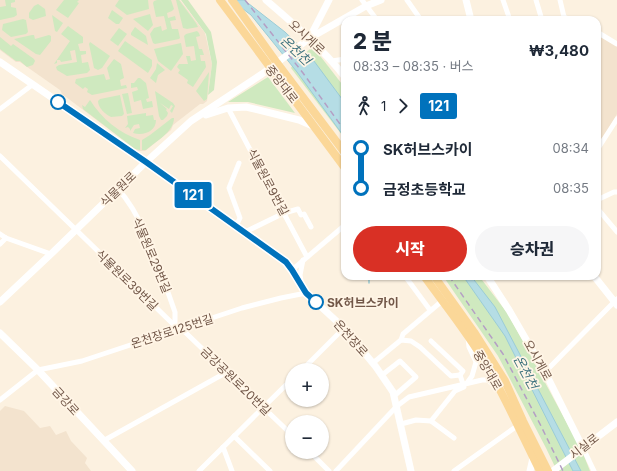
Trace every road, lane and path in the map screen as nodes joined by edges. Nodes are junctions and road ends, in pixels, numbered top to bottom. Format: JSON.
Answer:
{"nodes":[{"id":1,"x":220,"y":0,"type":"edge"},
{"id":2,"x":232,"y":0,"type":"edge"},
{"id":3,"x":266,"y":0,"type":"edge"},
{"id":4,"x":381,"y":0,"type":"edge"},
{"id":5,"x":407,"y":0,"type":"edge"},
{"id":6,"x":466,"y":0,"type":"edge"},
{"id":7,"x":503,"y":0,"type":"edge"},
{"id":8,"x":536,"y":0,"type":"edge"},
{"id":9,"x":560,"y":0,"type":"edge"},
{"id":10,"x":326,"y":1,"type":"edge"},
{"id":11,"x":364,"y":3,"type":"edge"},
{"id":12,"x":344,"y":16,"type":"edge"},
{"id":13,"x":374,"y":16,"type":"edge"},
{"id":14,"x":418,"y":16,"type":"edge"},
{"id":15,"x":470,"y":16,"type":"edge"},
{"id":16,"x":509,"y":16,"type":"edge"},
{"id":17,"x":541,"y":16,"type":"edge"},
{"id":18,"x":564,"y":16,"type":"edge"},
{"id":19,"x":341,"y":18,"type":"edge"},
{"id":20,"x":601,"y":34,"type":"edge"},
{"id":21,"x":310,"y":38,"type":"junction"},
{"id":22,"x":617,"y":44,"type":"edge"},
{"id":23,"x":280,"y":60,"type":"junction"},
{"id":24,"x":341,"y":60,"type":"edge"},
{"id":25,"x":332,"y":61,"type":"junction"},
{"id":26,"x":0,"y":62,"type":"edge"},
{"id":27,"x":270,"y":68,"type":"junction"},
{"id":28,"x":341,"y":72,"type":"edge"},
{"id":29,"x":32,"y":85,"type":"junction"},
{"id":30,"x":228,"y":108,"type":"junction"},
{"id":31,"x":0,"y":109,"type":"edge"},
{"id":32,"x":617,"y":119,"type":"edge"},
{"id":33,"x":191,"y":122,"type":"junction"},
{"id":34,"x":316,"y":128,"type":"junction"},
{"id":35,"x":601,"y":144,"type":"edge"},
{"id":36,"x":341,"y":147,"type":"edge"},
{"id":37,"x":0,"y":156,"type":"edge"},
{"id":38,"x":146,"y":162,"type":"junction"},
{"id":39,"x":341,"y":162,"type":"edge"},
{"id":40,"x":239,"y":163,"type":"dead end"},
{"id":41,"x":118,"y":189,"type":"junction"},
{"id":42,"x":617,"y":192,"type":"edge"},
{"id":43,"x":601,"y":198,"type":"edge"},
{"id":44,"x":284,"y":213,"type":"junction"},
{"id":45,"x":601,"y":213,"type":"edge"},
{"id":46,"x":236,"y":226,"type":"junction"},
{"id":47,"x":311,"y":227,"type":"dead end"},
{"id":48,"x":341,"y":229,"type":"edge"},
{"id":49,"x":76,"y":230,"type":"junction"},
{"id":50,"x":245,"y":232,"type":"junction"},
{"id":51,"x":617,"y":232,"type":"edge"},
{"id":52,"x":0,"y":234,"type":"edge"},
{"id":53,"x":6,"y":238,"type":"junction"},
{"id":54,"x":0,"y":244,"type":"edge"},
{"id":55,"x":51,"y":254,"type":"junction"},
{"id":56,"x":305,"y":259,"type":"junction"},
{"id":57,"x":292,"y":270,"type":"junction"},
{"id":58,"x":408,"y":280,"type":"edge"},
{"id":59,"x":427,"y":280,"type":"edge"},
{"id":60,"x":437,"y":280,"type":"edge"},
{"id":61,"x":491,"y":280,"type":"edge"},
{"id":62,"x":597,"y":280,"type":"edge"},
{"id":63,"x":302,"y":286,"type":"junction"},
{"id":64,"x":306,"y":293,"type":"junction"},
{"id":65,"x":442,"y":301,"type":"junction"},
{"id":66,"x":0,"y":302,"type":"edge"},
{"id":67,"x":616,"y":302,"type":"edge"},
{"id":68,"x":430,"y":310,"type":"junction"},
{"id":69,"x":177,"y":327,"type":"junction"},
{"id":70,"x":344,"y":328,"type":"junction"},
{"id":71,"x":0,"y":332,"type":"edge"},
{"id":72,"x":468,"y":337,"type":"junction"},
{"id":73,"x":401,"y":340,"type":"junction"},
{"id":74,"x":431,"y":341,"type":"dead end"},
{"id":75,"x":309,"y":363,"type":"edge"},
{"id":76,"x":373,"y":363,"type":"junction"},
{"id":77,"x":38,"y":370,"type":"junction"},
{"id":78,"x":227,"y":372,"type":"junction"},
{"id":79,"x":546,"y":372,"type":"junction"},
{"id":80,"x":462,"y":373,"type":"junction"},
{"id":81,"x":382,"y":376,"type":"junction"},
{"id":82,"x":465,"y":383,"type":"junction"},
{"id":83,"x":285,"y":387,"type":"edge"},
{"id":84,"x":502,"y":393,"type":"junction"},
{"id":85,"x":394,"y":396,"type":"junction"},
{"id":86,"x":0,"y":400,"type":"edge"},
{"id":87,"x":397,"y":406,"type":"junction"},
{"id":88,"x":264,"y":407,"type":"junction"},
{"id":89,"x":431,"y":421,"type":"junction"},
{"id":90,"x":615,"y":423,"type":"edge"},
{"id":91,"x":401,"y":424,"type":"junction"},
{"id":92,"x":517,"y":426,"type":"junction"},
{"id":93,"x":285,"y":427,"type":"edge"},
{"id":94,"x":234,"y":436,"type":"junction"},
{"id":95,"x":454,"y":438,"type":"dead end"},
{"id":96,"x":103,"y":441,"type":"junction"},
{"id":97,"x":223,"y":448,"type":"junction"},
{"id":98,"x":582,"y":449,"type":"junction"},
{"id":99,"x":533,"y":458,"type":"junction"},
{"id":100,"x":317,"y":459,"type":"edge"},
{"id":101,"x":552,"y":470,"type":"edge"},
{"id":102,"x":132,"y":471,"type":"edge"},
{"id":103,"x":199,"y":471,"type":"edge"},
{"id":104,"x":232,"y":471,"type":"edge"},
{"id":105,"x":270,"y":471,"type":"edge"},
{"id":106,"x":329,"y":471,"type":"edge"},
{"id":107,"x":336,"y":471,"type":"edge"},
{"id":108,"x":411,"y":471,"type":"edge"},
{"id":109,"x":454,"y":471,"type":"edge"},
{"id":110,"x":530,"y":471,"type":"edge"},
{"id":111,"x":540,"y":471,"type":"edge"},
{"id":112,"x":594,"y":471,"type":"edge"}],
"edges":[{"from":1,"to":27,"type":"main road","name":"중앙대로"},
{"from":2,"to":23,"type":"main road","name":"중앙대로"},
{"from":3,"to":21,"type":"main road","name":"오시게로"},
{"from":4,"to":11,"type":"main road","name":"식물원로"},
{"from":5,"to":14,"type":"street"},
{"from":6,"to":15,"type":"main road"},
{"from":7,"to":16,"type":"street"},
{"from":8,"to":17,"type":"street"},
{"from":9,"to":18,"type":"street"},
{"from":10,"to":21,"type":"main road"},
{"from":11,"to":12,"type":"main road","name":"식물원로"},
{"from":11,"to":13,"type":"street"},
{"from":19,"to":21,"type":"main road","name":"식물원로"},
{"from":20,"to":22,"type":"street"},
{"from":21,"to":23,"type":"main road","name":"식물원로"},
{"from":21,"to":25,"type":"main road","name":"오시게로"},
{"from":23,"to":27,"type":"main road","name":"식물원로"},
{"from":23,"to":36,"type":"main road","name":"중앙대로"},
{"from":24,"to":25,"type":"street"},
{"from":25,"to":28,"type":"main road","name":"오시게로"},
{"from":26,"to":29,"type":"main road","name":"온천장로"},
{"from":27,"to":33,"type":"main road","name":"식물원로"},
{"from":27,"to":34,"type":"main road","name":"중앙대로"},
{"from":29,"to":31,"type":"street"},
{"from":29,"to":38,"type":"main road","name":"온천장로"},
{"from":30,"to":33,"type":"main road"},
{"from":30,"to":34,"type":"main road"},
{"from":30,"to":44,"type":"street","name":"식물원로9번길"},
{"from":32,"to":35,"type":"street"},
{"from":33,"to":38,"type":"main road","name":"식물원로"},
{"from":34,"to":39,"type":"main road","name":"중앙대로"},
{"from":37,"to":49,"type":"street","name":"식물원로39번길"},
{"from":38,"to":41,"type":"main road","name":"식물원로"},
{"from":38,"to":46,"type":"main road","name":"온천장로"},
{"from":40,"to":46,"type":"street"},
{"from":41,"to":49,"type":"main road","name":"식물원로"},
{"from":41,"to":69,"type":"street","name":"식물원로29번길"},
{"from":42,"to":43,"type":"street"},
{"from":44,"to":47,"type":"street"},
{"from":44,"to":50,"type":"street"},
{"from":44,"to":56,"type":"street","name":"식물원로9번길"},
{"from":45,"to":51,"type":"street"},
{"from":46,"to":50,"type":"main road","name":"온천장로"},
{"from":48,"to":56,"type":"street"},
{"from":49,"to":55,"type":"main road","name":"식물원로"},
{"from":49,"to":69,"type":"street","name":"식물원로39번길"},
{"from":50,"to":57,"type":"main road","name":"온천장로"},
{"from":52,"to":53,"type":"street"},
{"from":53,"to":54,"type":"street"},
{"from":53,"to":55,"type":"street"},
{"from":55,"to":66,"type":"main road","name":"식물원로"},
{"from":56,"to":57,"type":"street"},
{"from":56,"to":63,"type":"street"},
{"from":57,"to":63,"type":"main road","name":"온천장로"},
{"from":58,"to":68,"type":"street"},
{"from":59,"to":65,"type":"main road","name":"중앙대로"},
{"from":60,"to":101,"type":"main road","name":"중앙대로"},
{"from":61,"to":79,"type":"main road","name":"오시게로"},
{"from":62,"to":67,"type":"main road"},
{"from":63,"to":64,"type":"main road","name":"온천장로"},
{"from":64,"to":69,"type":"street","name":"온천장로125번길"},
{"from":64,"to":70,"type":"main road","name":"온천장로"},
{"from":65,"to":68,"type":"street","name":"온천장로"},
{"from":65,"to":72,"type":"main road","name":"중앙대로"},
{"from":67,"to":79,"type":"street"},
{"from":68,"to":73,"type":"street","name":"온천장로"},
{"from":69,"to":77,"type":"street","name":"온천장로125번길"},
{"from":69,"to":78,"type":"street","name":"금강공원로20번길"},
{"from":70,"to":75,"type":"street"},
{"from":70,"to":76,"type":"main road","name":"온천장로"},
{"from":71,"to":77,"type":"main road","name":"금강로"},
{"from":72,"to":82,"type":"street"},
{"from":72,"to":84,"type":"main road","name":"중앙대로"},
{"from":73,"to":76,"type":"street","name":"온천장로"},
{"from":73,"to":80,"type":"street"},
{"from":74,"to":80,"type":"street","name":"중앙대로"},
{"from":76,"to":81,"type":"main road","name":"온천장로"},
{"from":77,"to":86,"type":"street"},
{"from":77,"to":96,"type":"main road","name":"금강로"},
{"from":78,"to":88,"type":"street","name":"금강공원로20번길"},
{"from":78,"to":96,"type":"street"},
{"from":79,"to":98,"type":"main road","name":"오시게로"},
{"from":80,"to":82,"type":"street"},
{"from":81,"to":85,"type":"main road","name":"온천장로"},
{"from":81,"to":85,"type":"street"},
{"from":82,"to":84,"type":"street"},
{"from":82,"to":87,"type":"street"},
{"from":82,"to":89,"type":"street"},
{"from":83,"to":88,"type":"street"},
{"from":84,"to":92,"type":"main road","name":"중앙대로"},
{"from":85,"to":87,"type":"main road","name":"온천장로"},
{"from":87,"to":91,"type":"main road","name":"온천장로"},
{"from":87,"to":107,"type":"street"},
{"from":88,"to":93,"type":"street","name":"금강공원로20번길"},
{"from":88,"to":94,"type":"street"},
{"from":89,"to":91,"type":"street"},
{"from":89,"to":95,"type":"street"},
{"from":90,"to":98,"type":"main road","name":"시실로"},
{"from":91,"to":108,"type":"main road","name":"온천장로"},
{"from":92,"to":99,"type":"main road","name":"중앙대로"},
{"from":92,"to":109,"type":"street"},
{"from":94,"to":97,"type":"street"},
{"from":94,"to":105,"type":"street"},
{"from":96,"to":102,"type":"main road","name":"금강로"},
{"from":97,"to":103,"type":"street"},
{"from":97,"to":104,"type":"street"},
{"from":98,"to":101,"type":"main road","name":"시실로"},
{"from":98,"to":112,"type":"street"},
{"from":99,"to":110,"type":"main road"},
{"from":99,"to":111,"type":"main road","name":"중앙대로"},
{"from":100,"to":106,"type":"street"}]}
